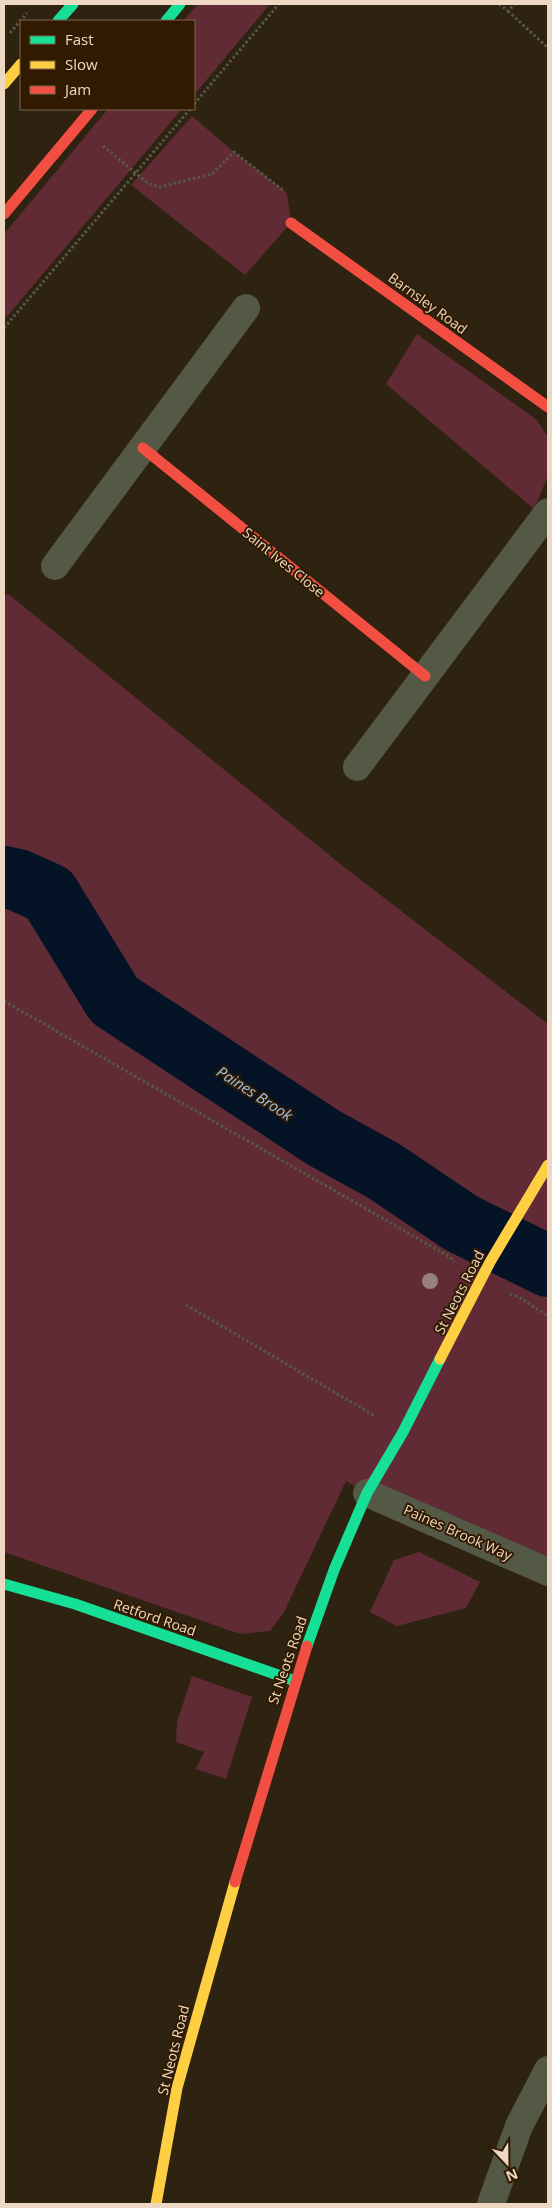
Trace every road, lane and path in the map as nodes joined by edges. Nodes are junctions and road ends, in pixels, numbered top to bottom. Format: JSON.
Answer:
{"nodes":[{"id":1,"x":73,"y":4,"type":"edge"},
{"id":2,"x":180,"y":4,"type":"edge"},
{"id":3,"x":279,"y":4,"type":"edge"},
{"id":4,"x":499,"y":4,"type":"edge"},
{"id":5,"x":515,"y":4,"type":"edge"},
{"id":6,"x":28,"y":9,"type":"dead end"},
{"id":7,"x":508,"y":11,"type":"junction"},
{"id":8,"x":59,"y":20,"type":"edge"},
{"id":9,"x":167,"y":20,"type":"edge"},
{"id":10,"x":9,"y":35,"type":"dead end"},
{"id":11,"x":548,"y":48,"type":"edge"},
{"id":12,"x":20,"y":65,"type":"edge"},
{"id":13,"x":4,"y":84,"type":"edge"},
{"id":14,"x":195,"y":103,"type":"edge"},
{"id":15,"x":91,"y":110,"type":"edge"},
{"id":16,"x":189,"y":110,"type":"edge"},
{"id":17,"x":80,"y":123,"type":"junction"},
{"id":18,"x":134,"y":172,"type":"junction"},
{"id":19,"x":4,"y":214,"type":"edge"},
{"id":20,"x":291,"y":223,"type":"joint"},
{"id":21,"x":246,"y":308,"type":"dead end"},
{"id":22,"x":4,"y":328,"type":"edge"},
{"id":23,"x":548,"y":407,"type":"edge"},
{"id":24,"x":143,"y":448,"type":"junction"},
{"id":25,"x":548,"y":512,"type":"edge"},
{"id":26,"x":55,"y":566,"type":"dead end"},
{"id":27,"x":425,"y":676,"type":"junction"},
{"id":28,"x":357,"y":767,"type":"dead end"},
{"id":29,"x":4,"y":1002,"type":"edge"},
{"id":30,"x":548,"y":1165,"type":"edge"},
{"id":31,"x":455,"y":1264,"type":"dead end"},
{"id":32,"x":504,"y":1293,"type":"dead end"},
{"id":33,"x":186,"y":1306,"type":"dead end"},
{"id":34,"x":548,"y":1316,"type":"edge"},
{"id":35,"x":403,"y":1432,"type":"junction"},
{"id":36,"x":367,"y":1493,"type":"junction"},
{"id":37,"x":548,"y":1572,"type":"edge"},
{"id":38,"x":4,"y":1584,"type":"edge"},
{"id":39,"x":295,"y":1681,"type":"junction"},
{"id":40,"x":548,"y":2070,"type":"edge"},
{"id":41,"x":156,"y":2204,"type":"edge"},
{"id":42,"x":491,"y":2204,"type":"edge"}],
"edges":[{"from":1,"to":8,"type":"main road"},
{"from":2,"to":9,"type":"main road"},
{"from":3,"to":14,"type":"path"},
{"from":4,"to":7,"type":"path"},
{"from":5,"to":7,"type":"path"},
{"from":6,"to":10,"type":"path"},
{"from":7,"to":11,"type":"path"},
{"from":12,"to":13,"type":"main road"},
{"from":15,"to":17,"type":"main road"},
{"from":16,"to":18,"type":"path"},
{"from":17,"to":18,"type":"path"},
{"from":17,"to":19,"type":"main road"},
{"from":18,"to":20,"type":"path"},
{"from":18,"to":22,"type":"path"},
{"from":20,"to":23,"type":"main road","name":"Barnsley Road"},
{"from":21,"to":24,"type":"street"},
{"from":24,"to":26,"type":"street"},
{"from":24,"to":27,"type":"main road","name":"Saint Ives Close"},
{"from":25,"to":27,"type":"street"},
{"from":27,"to":28,"type":"street"},
{"from":29,"to":31,"type":"path"},
{"from":30,"to":35,"type":"main road","name":"St Neots Road"},
{"from":32,"to":34,"type":"path"},
{"from":33,"to":35,"type":"path"},
{"from":35,"to":36,"type":"main road","name":"St Neots Road"},
{"from":36,"to":37,"type":"street","name":"Paines Brook Way"},
{"from":36,"to":39,"type":"main road","name":"St Neots Road"},
{"from":38,"to":39,"type":"main road","name":"Retford Road"},
{"from":39,"to":41,"type":"main road","name":"St Neots Road"},
{"from":40,"to":42,"type":"street"}]}
